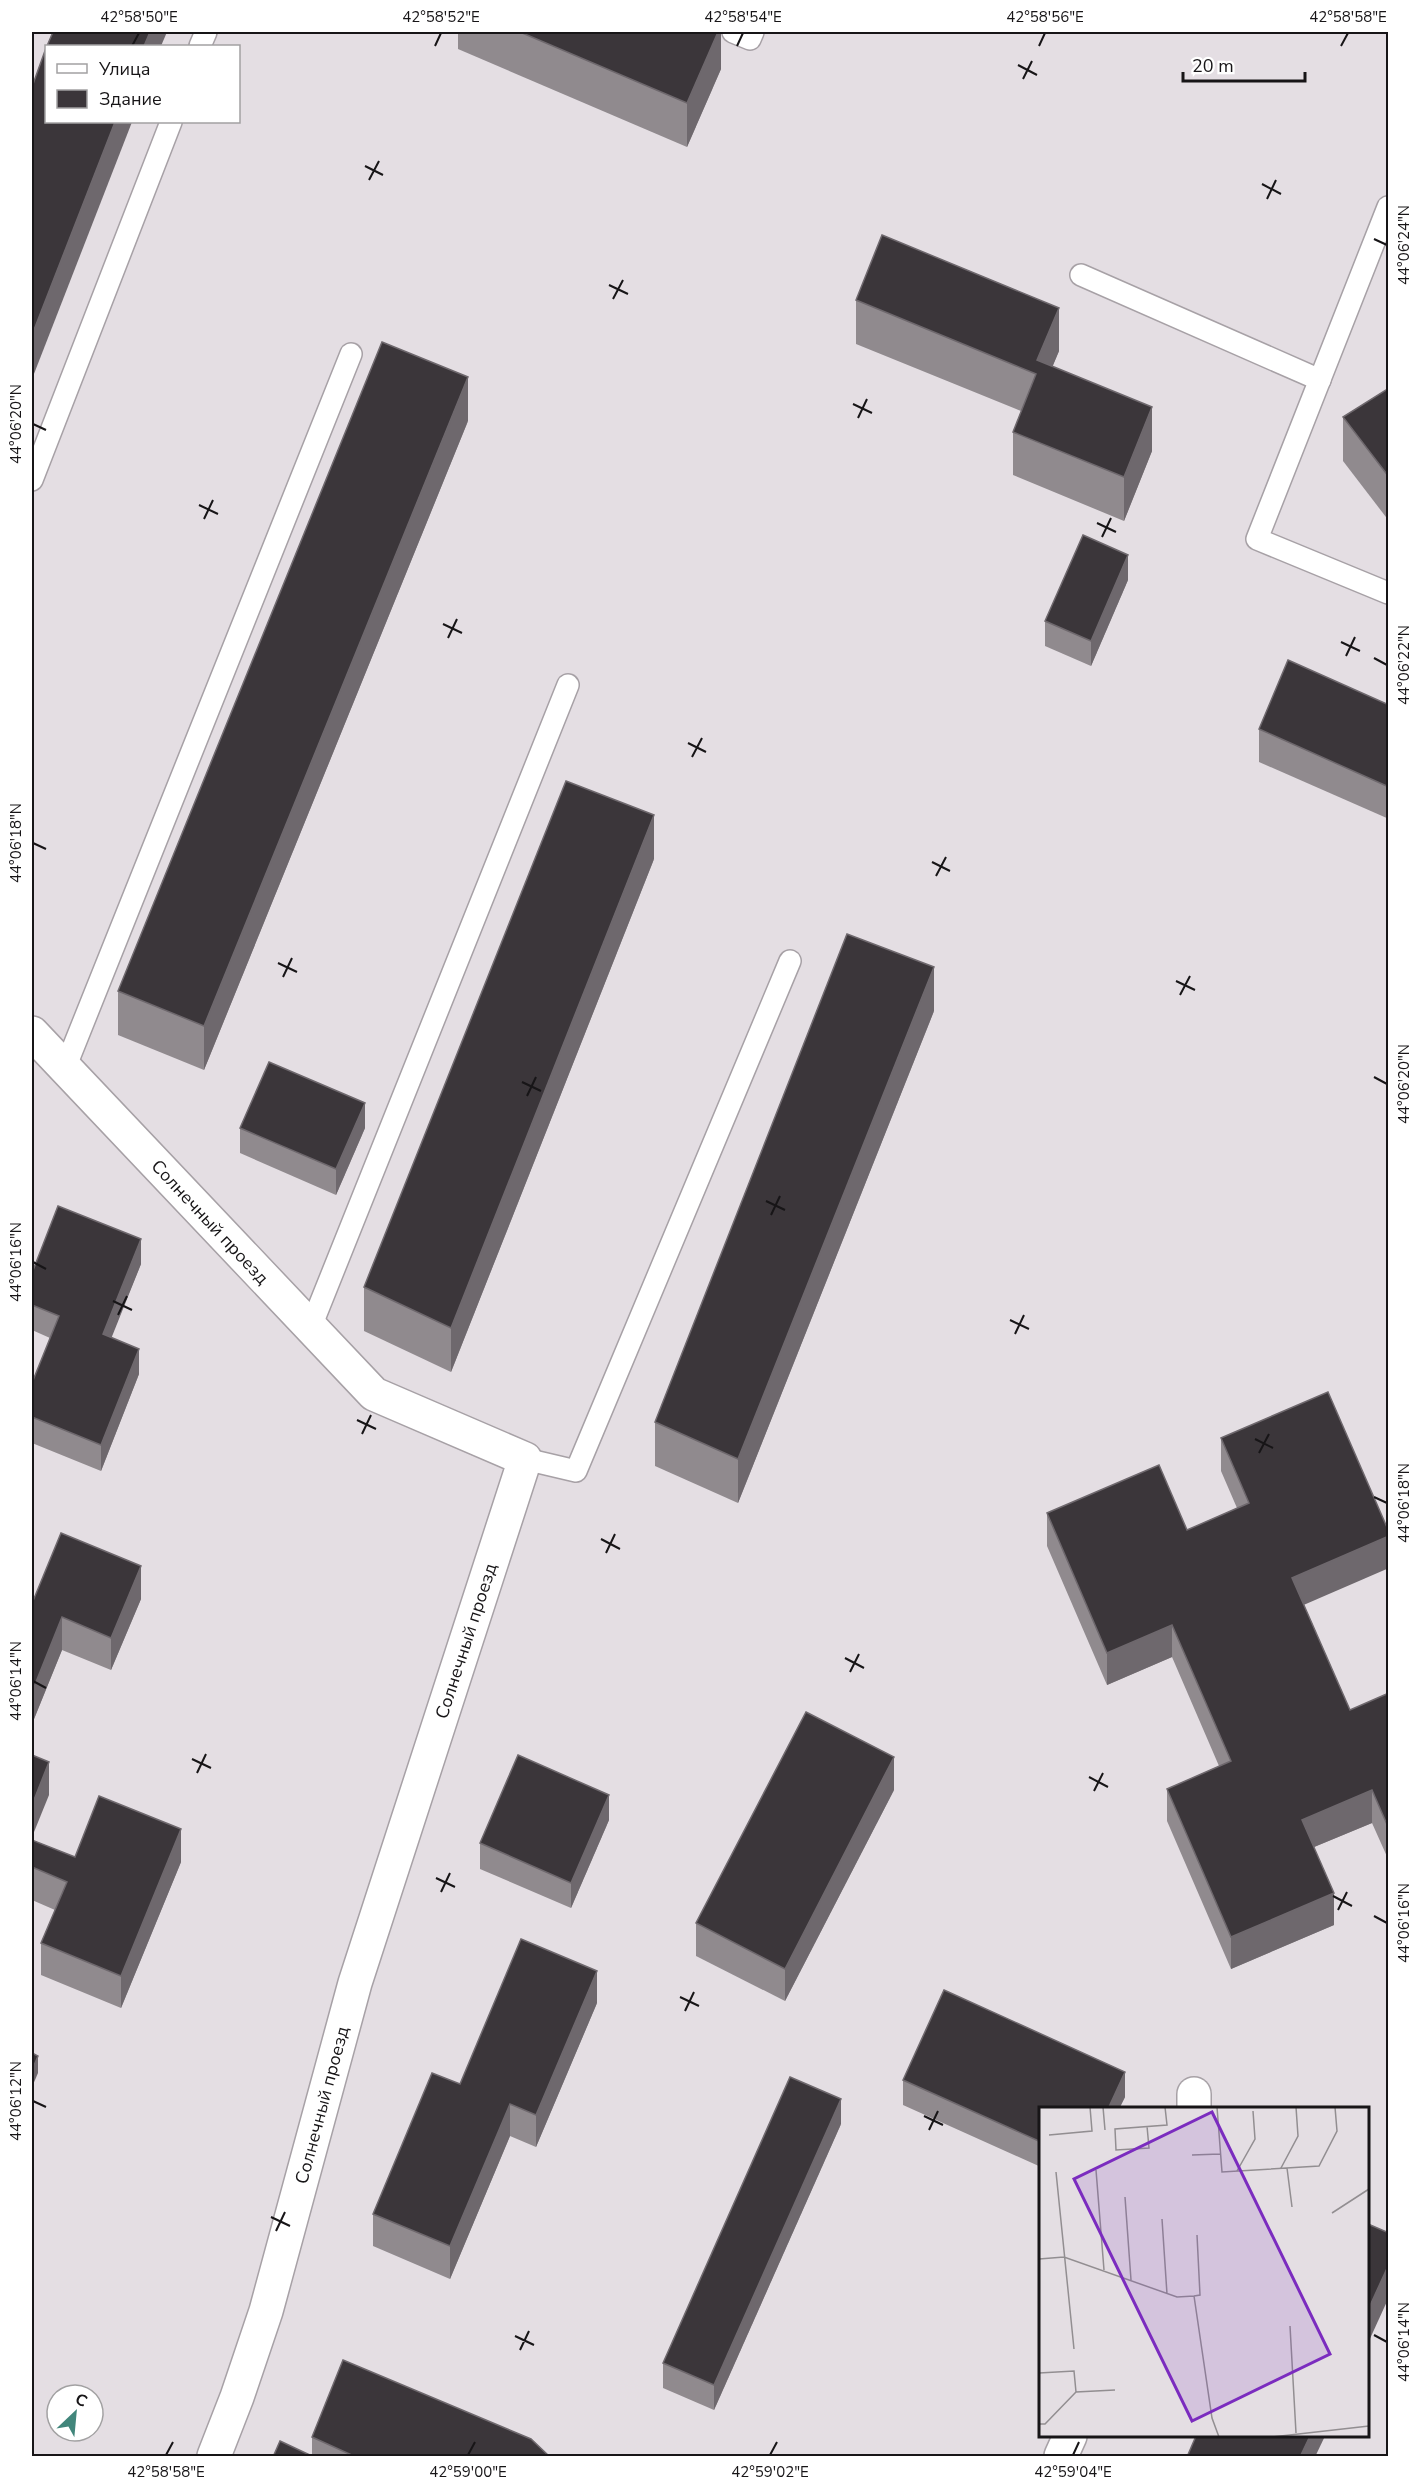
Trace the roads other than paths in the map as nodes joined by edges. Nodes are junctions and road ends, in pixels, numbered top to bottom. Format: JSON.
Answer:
{"nodes":[{"id":1,"x":733,"y":32,"type":"edge"},
{"id":2,"x":753,"y":32,"type":"edge"},
{"id":3,"x":171,"y":123,"type":"edge"},
{"id":4,"x":1389,"y":207,"type":"edge"},
{"id":5,"x":1081,"y":275,"type":"dead end"},
{"id":6,"x":351,"y":354,"type":"dead end"},
{"id":7,"x":1320,"y":380,"type":"junction"},
{"id":8,"x":32,"y":480,"type":"edge"},
{"id":9,"x":1387,"y":591,"type":"edge"},
{"id":10,"x":568,"y":685,"type":"dead end"},
{"id":11,"x":790,"y":961,"type":"dead end"},
{"id":12,"x":32,"y":1033,"type":"edge"},
{"id":13,"x":65,"y":1068,"type":"junction"},
{"id":14,"x":310,"y":1329,"type":"junction"},
{"id":15,"x":525,"y":1459,"type":"junction"},
{"id":16,"x":1070,"y":2437,"type":"edge"},
{"id":17,"x":214,"y":2457,"type":"edge"},
{"id":18,"x":1060,"y":2457,"type":"edge"}],
"edges":[{"from":1,"to":2,"type":"lane"},
{"from":3,"to":8,"type":"lane"},
{"from":4,"to":7,"type":"lane"},
{"from":5,"to":7,"type":"lane"},
{"from":6,"to":13,"type":"lane"},
{"from":7,"to":9,"type":"lane"},
{"from":10,"to":14,"type":"lane"},
{"from":11,"to":15,"type":"lane"},
{"from":12,"to":13,"type":"street","name":"Солнечный проезд"},
{"from":13,"to":14,"type":"street","name":"Солнечный проезд"},
{"from":14,"to":15,"type":"street","name":"Солнечный проезд"},
{"from":15,"to":17,"type":"street","name":"Солнечный проезд"},
{"from":16,"to":18,"type":"street"}]}
